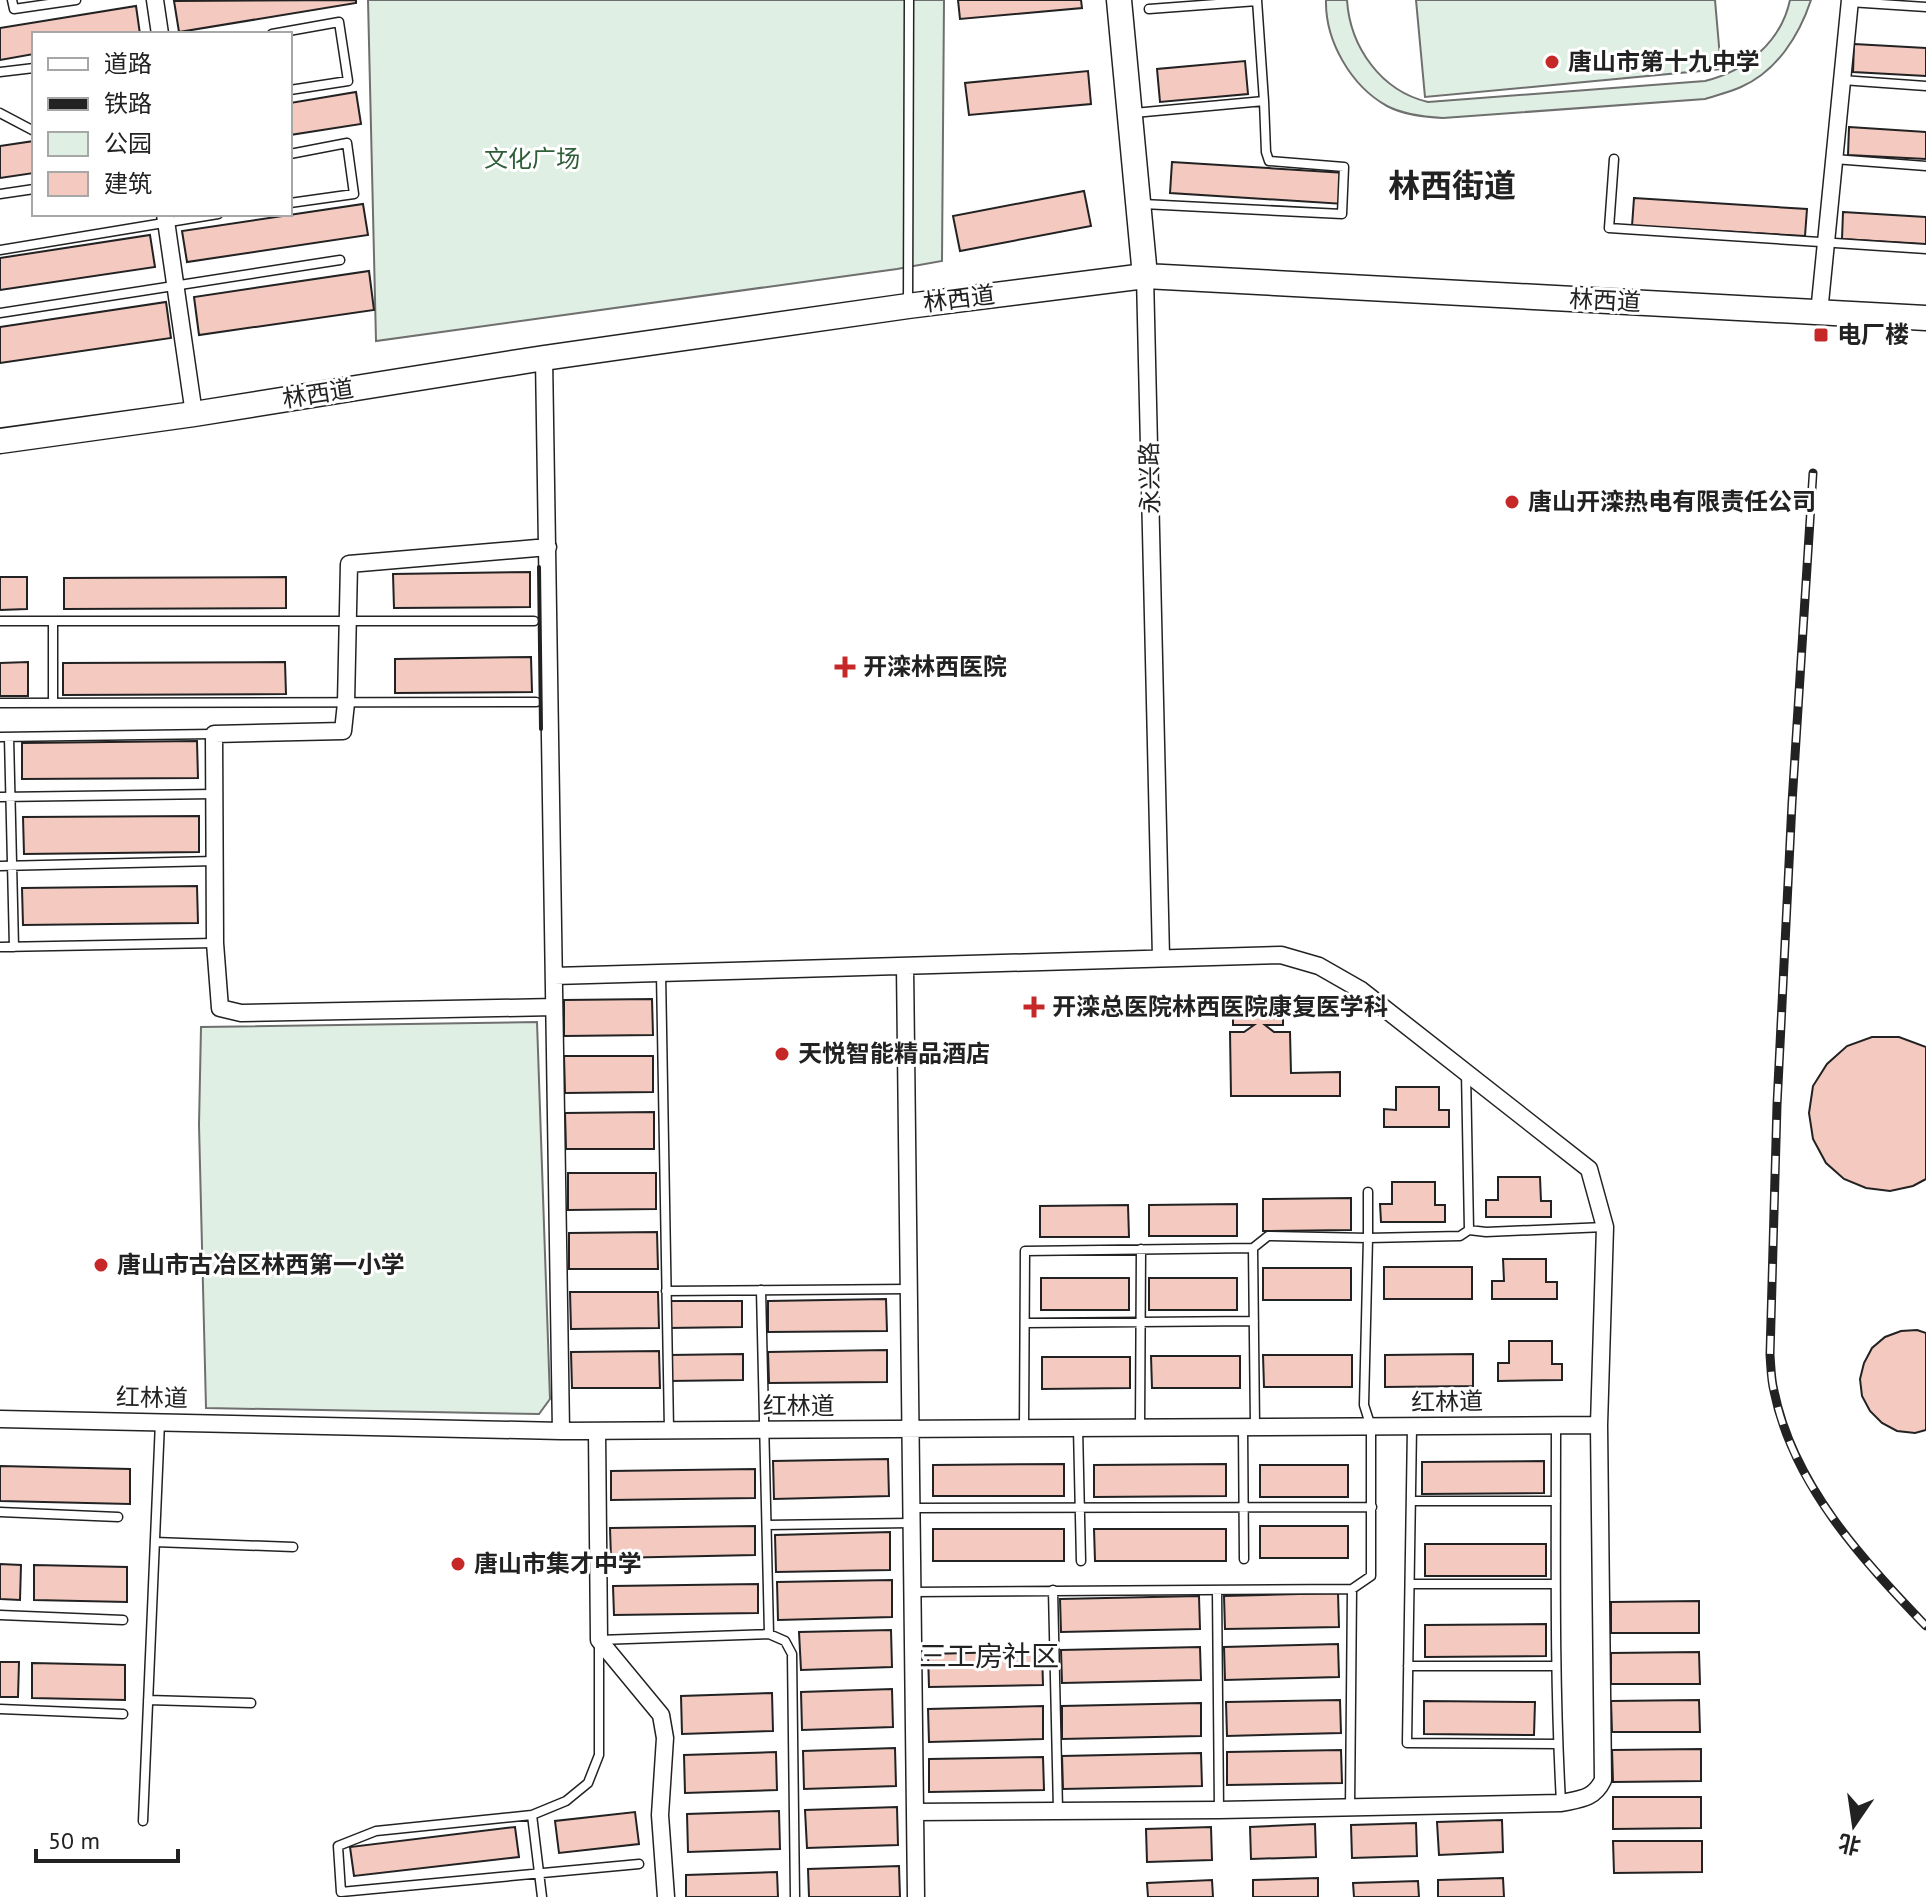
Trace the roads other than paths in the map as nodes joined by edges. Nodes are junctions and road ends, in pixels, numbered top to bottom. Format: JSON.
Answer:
{"nodes":[{"id":1,"x":12,"y":0,"type":"edge"},
{"id":2,"x":76,"y":0,"type":"edge"},
{"id":3,"x":155,"y":0,"type":"edge"},
{"id":4,"x":909,"y":0,"type":"edge"},
{"id":5,"x":1119,"y":0,"type":"edge"},
{"id":6,"x":1257,"y":1,"type":"edge"},
{"id":7,"x":1850,"y":1,"type":"edge"},
{"id":8,"x":1926,"y":7,"type":"edge"},
{"id":9,"x":1149,"y":9,"type":"dead end"},
{"id":10,"x":160,"y":32,"type":"edge"},
{"id":11,"x":283,"y":32,"type":"edge"},
{"id":12,"x":32,"y":68,"type":"edge"},
{"id":13,"x":0,"y":72,"type":"edge"},
{"id":14,"x":1842,"y":80,"type":"junction"},
{"id":15,"x":1926,"y":86,"type":"edge"},
{"id":16,"x":292,"y":90,"type":"edge"},
{"id":17,"x":1264,"y":101,"type":"junction"},
{"id":18,"x":0,"y":113,"type":"edge"},
{"id":19,"x":1130,"y":113,"type":"junction"},
{"id":20,"x":32,"y":130,"type":"edge"},
{"id":21,"x":292,"y":154,"type":"edge"},
{"id":22,"x":1614,"y":159,"type":"dead end"},
{"id":23,"x":1834,"y":159,"type":"junction"},
{"id":24,"x":1926,"y":166,"type":"edge"},
{"id":25,"x":32,"y":189,"type":"edge"},
{"id":26,"x":0,"y":194,"type":"edge"},
{"id":27,"x":292,"y":203,"type":"edge"},
{"id":28,"x":1138,"y":204,"type":"junction"},
{"id":29,"x":192,"y":216,"type":"edge"},
{"id":30,"x":166,"y":218,"type":"edge"},
{"id":31,"x":1826,"y":243,"type":"junction"},
{"id":32,"x":1926,"y":249,"type":"edge"},
{"id":33,"x":0,"y":250,"type":"edge"},
{"id":34,"x":340,"y":260,"type":"dead end"},
{"id":35,"x":1145,"y":276,"type":"junction"},
{"id":36,"x":176,"y":285,"type":"junction"},
{"id":37,"x":908,"y":306,"type":"junction"},
{"id":38,"x":0,"y":313,"type":"edge"},
{"id":39,"x":1819,"y":313,"type":"junction"},
{"id":40,"x":1926,"y":318,"type":"edge"},
{"id":41,"x":544,"y":358,"type":"junction"},
{"id":42,"x":194,"y":414,"type":"junction"},
{"id":43,"x":0,"y":441,"type":"edge"},
{"id":44,"x":548,"y":547,"type":"junction"},
{"id":45,"x":349,"y":620,"type":"junction"},
{"id":46,"x":0,"y":621,"type":"edge"},
{"id":47,"x":53,"y":621,"type":"junction"},
{"id":48,"x":534,"y":621,"type":"dead end"},
{"id":49,"x":536,"y":702,"type":"dead end"},
{"id":50,"x":0,"y":703,"type":"edge"},
{"id":51,"x":53,"y":703,"type":"junction"},
{"id":52,"x":346,"y":703,"type":"junction"},
{"id":53,"x":214,"y":734,"type":"junction"},
{"id":54,"x":4,"y":737,"type":"edge"},
{"id":55,"x":214,"y":794,"type":"junction"},
{"id":56,"x":0,"y":797,"type":"edge"},
{"id":57,"x":10,"y":797,"type":"junction"},
{"id":58,"x":215,"y":861,"type":"junction"},
{"id":59,"x":12,"y":865,"type":"junction"},
{"id":60,"x":0,"y":866,"type":"edge"},
{"id":61,"x":215,"y":943,"type":"junction"},
{"id":62,"x":0,"y":947,"type":"edge"},
{"id":63,"x":14,"y":947,"type":"junction"},
{"id":64,"x":1161,"y":957,"type":"junction"},
{"id":65,"x":905,"y":966,"type":"junction"},
{"id":66,"x":661,"y":973,"type":"junction"},
{"id":67,"x":554,"y":976,"type":"junction"},
{"id":68,"x":554,"y":1007,"type":"junction"},
{"id":69,"x":1466,"y":1072,"type":"junction"},
{"id":70,"x":1368,"y":1192,"type":"dead end"},
{"id":71,"x":1605,"y":1227,"type":"junction"},
{"id":72,"x":1469,"y":1230,"type":"junction"},
{"id":73,"x":1368,"y":1238,"type":"junction"},
{"id":74,"x":1253,"y":1248,"type":"junction"},
{"id":75,"x":1141,"y":1249,"type":"junction"},
{"id":76,"x":909,"y":1289,"type":"junction"},
{"id":77,"x":761,"y":1290,"type":"junction"},
{"id":78,"x":666,"y":1291,"type":"junction"},
{"id":79,"x":1254,"y":1321,"type":"junction"},
{"id":80,"x":1141,"y":1322,"type":"junction"},
{"id":81,"x":1025,"y":1323,"type":"junction"},
{"id":82,"x":0,"y":1419,"type":"edge"},
{"id":83,"x":160,"y":1422,"type":"junction"},
{"id":84,"x":1556,"y":1425,"type":"junction"},
{"id":85,"x":1599,"y":1425,"type":"junction"},
{"id":86,"x":1249,"y":1427,"type":"junction"},
{"id":87,"x":1371,"y":1427,"type":"junction"},
{"id":88,"x":1412,"y":1427,"type":"junction"},
{"id":89,"x":1078,"y":1428,"type":"junction"},
{"id":90,"x":1140,"y":1428,"type":"junction"},
{"id":91,"x":910,"y":1429,"type":"junction"},
{"id":92,"x":1024,"y":1429,"type":"junction"},
{"id":93,"x":765,"y":1430,"type":"junction"},
{"id":94,"x":561,"y":1431,"type":"junction"},
{"id":95,"x":597,"y":1431,"type":"junction"},
{"id":96,"x":669,"y":1431,"type":"junction"},
{"id":97,"x":1411,"y":1501,"type":"junction"},
{"id":98,"x":1556,"y":1501,"type":"junction"},
{"id":99,"x":1080,"y":1507,"type":"junction"},
{"id":100,"x":1244,"y":1507,"type":"junction"},
{"id":101,"x":1372,"y":1507,"type":"junction"},
{"id":102,"x":0,"y":1512,"type":"edge"},
{"id":103,"x":911,"y":1515,"type":"junction"},
{"id":104,"x":118,"y":1517,"type":"dead end"},
{"id":105,"x":767,"y":1525,"type":"junction"},
{"id":106,"x":155,"y":1542,"type":"junction"},
{"id":107,"x":293,"y":1547,"type":"dead end"},
{"id":108,"x":1244,"y":1559,"type":"dead end"},
{"id":109,"x":1081,"y":1561,"type":"dead end"},
{"id":110,"x":1410,"y":1584,"type":"junction"},
{"id":111,"x":1555,"y":1584,"type":"junction"},
{"id":112,"x":1352,"y":1589,"type":"junction"},
{"id":113,"x":1053,"y":1590,"type":"junction"},
{"id":114,"x":1217,"y":1590,"type":"junction"},
{"id":115,"x":912,"y":1592,"type":"junction"},
{"id":116,"x":0,"y":1615,"type":"edge"},
{"id":117,"x":123,"y":1620,"type":"dead end"},
{"id":118,"x":769,"y":1634,"type":"junction"},
{"id":119,"x":599,"y":1640,"type":"junction"},
{"id":120,"x":1408,"y":1666,"type":"junction"},
{"id":121,"x":1556,"y":1666,"type":"junction"},
{"id":122,"x":148,"y":1700,"type":"junction"},
{"id":123,"x":251,"y":1703,"type":"dead end"},
{"id":124,"x":0,"y":1709,"type":"edge"},
{"id":125,"x":123,"y":1714,"type":"dead end"},
{"id":126,"x":1557,"y":1744,"type":"junction"},
{"id":127,"x":1561,"y":1803,"type":"junction"},
{"id":128,"x":1350,"y":1807,"type":"junction"},
{"id":129,"x":1058,"y":1810,"type":"junction"},
{"id":130,"x":1219,"y":1810,"type":"junction"},
{"id":131,"x":915,"y":1812,"type":"junction"},
{"id":132,"x":532,"y":1815,"type":"junction"},
{"id":133,"x":143,"y":1821,"type":"dead end"},
{"id":134,"x":639,"y":1864,"type":"dead end"},
{"id":135,"x":539,"y":1872,"type":"junction"},
{"id":136,"x":542,"y":1897,"type":"edge"},
{"id":137,"x":666,"y":1897,"type":"edge"},
{"id":138,"x":795,"y":1897,"type":"edge"},
{"id":139,"x":916,"y":1897,"type":"edge"}],
"edges":[{"from":1,"to":2,"type":"lane"},
{"from":3,"to":10,"type":"street"},
{"from":4,"to":37,"type":"lane"},
{"from":5,"to":19,"type":"main road","name":"永兴路"},
{"from":6,"to":9,"type":"lane"},
{"from":6,"to":17,"type":"lane"},
{"from":7,"to":8,"type":"lane"},
{"from":7,"to":14,"type":"street"},
{"from":11,"to":16,"type":"lane"},
{"from":12,"to":13,"type":"lane"},
{"from":14,"to":15,"type":"lane"},
{"from":14,"to":23,"type":"street"},
{"from":17,"to":19,"type":"lane"},
{"from":17,"to":28,"type":"lane"},
{"from":18,"to":20,"type":"lane"},
{"from":19,"to":28,"type":"main road","name":"永兴路"},
{"from":21,"to":27,"type":"lane"},
{"from":22,"to":31,"type":"lane"},
{"from":23,"to":24,"type":"lane"},
{"from":23,"to":31,"type":"street"},
{"from":25,"to":26,"type":"lane"},
{"from":28,"to":35,"type":"main road","name":"永兴路"},
{"from":29,"to":30,"type":"lane"},
{"from":30,"to":33,"type":"lane"},
{"from":30,"to":36,"type":"street"},
{"from":31,"to":32,"type":"lane"},
{"from":31,"to":39,"type":"street"},
{"from":34,"to":36,"type":"lane"},
{"from":35,"to":37,"type":"main road","name":"林西道"},
{"from":35,"to":39,"type":"main road","name":"林西道"},
{"from":35,"to":64,"type":"street","name":"永兴路"},
{"from":36,"to":38,"type":"lane"},
{"from":36,"to":42,"type":"street"},
{"from":37,"to":41,"type":"main road","name":"林西道"},
{"from":39,"to":40,"type":"main road","name":"林西道"},
{"from":41,"to":42,"type":"main road","name":"林西道"},
{"from":41,"to":44,"type":"street"},
{"from":42,"to":43,"type":"main road","name":"林西道"},
{"from":44,"to":45,"type":"street"},
{"from":44,"to":67,"type":"street"},
{"from":45,"to":47,"type":"lane"},
{"from":45,"to":48,"type":"lane"},
{"from":45,"to":52,"type":"street"},
{"from":46,"to":47,"type":"lane"},
{"from":47,"to":51,"type":"lane"},
{"from":49,"to":52,"type":"lane"},
{"from":50,"to":51,"type":"lane"},
{"from":51,"to":52,"type":"lane"},
{"from":52,"to":53,"type":"street"},
{"from":53,"to":54,"type":"lane"},
{"from":53,"to":55,"type":"street"},
{"from":54,"to":57,"type":"lane"},
{"from":55,"to":57,"type":"lane"},
{"from":55,"to":58,"type":"street"},
{"from":56,"to":57,"type":"lane"},
{"from":57,"to":59,"type":"lane"},
{"from":58,"to":59,"type":"lane"},
{"from":58,"to":61,"type":"street"},
{"from":59,"to":60,"type":"lane"},
{"from":59,"to":63,"type":"lane"},
{"from":61,"to":63,"type":"lane"},
{"from":61,"to":68,"type":"street"},
{"from":62,"to":63,"type":"lane"},
{"from":64,"to":65,"type":"street"},
{"from":64,"to":69,"type":"street"},
{"from":65,"to":66,"type":"street"},
{"from":65,"to":76,"type":"street"},
{"from":66,"to":67,"type":"street"},
{"from":66,"to":78,"type":"lane"},
{"from":67,"to":68,"type":"street"},
{"from":68,"to":94,"type":"street"},
{"from":69,"to":71,"type":"street"},
{"from":69,"to":72,"type":"lane"},
{"from":70,"to":73,"type":"lane"},
{"from":71,"to":72,"type":"lane"},
{"from":71,"to":85,"type":"street"},
{"from":72,"to":73,"type":"lane"},
{"from":73,"to":74,"type":"lane"},
{"from":73,"to":87,"type":"lane"},
{"from":74,"to":75,"type":"lane"},
{"from":74,"to":79,"type":"lane"},
{"from":75,"to":80,"type":"lane"},
{"from":75,"to":81,"type":"lane"},
{"from":76,"to":77,"type":"lane"},
{"from":76,"to":91,"type":"street"},
{"from":77,"to":78,"type":"lane"},
{"from":77,"to":93,"type":"lane"},
{"from":78,"to":96,"type":"lane"},
{"from":79,"to":80,"type":"lane"},
{"from":79,"to":86,"type":"lane"},
{"from":80,"to":81,"type":"lane"},
{"from":80,"to":90,"type":"lane"},
{"from":81,"to":92,"type":"lane"},
{"from":82,"to":83,"type":"street","name":"红林道"},
{"from":83,"to":94,"type":"street","name":"红林道"},
{"from":83,"to":106,"type":"lane"},
{"from":84,"to":85,"type":"street","name":"红林道"},
{"from":84,"to":88,"type":"street","name":"红林道"},
{"from":84,"to":98,"type":"lane"},
{"from":85,"to":127,"type":"street"},
{"from":86,"to":87,"type":"street","name":"红林道"},
{"from":86,"to":90,"type":"street","name":"红林道"},
{"from":86,"to":100,"type":"lane"},
{"from":87,"to":88,"type":"street","name":"红林道"},
{"from":87,"to":101,"type":"lane"},
{"from":88,"to":97,"type":"lane"},
{"from":89,"to":90,"type":"street","name":"红林道"},
{"from":89,"to":92,"type":"street","name":"红林道"},
{"from":89,"to":99,"type":"lane"},
{"from":91,"to":92,"type":"street","name":"红林道"},
{"from":91,"to":93,"type":"street","name":"红林道"},
{"from":91,"to":103,"type":"street"},
{"from":93,"to":96,"type":"street","name":"红林道"},
{"from":93,"to":105,"type":"lane"},
{"from":94,"to":95,"type":"street","name":"红林道"},
{"from":95,"to":96,"type":"street","name":"红林道"},
{"from":95,"to":119,"type":"street"},
{"from":97,"to":98,"type":"lane"},
{"from":97,"to":110,"type":"lane"},
{"from":98,"to":111,"type":"lane"},
{"from":99,"to":100,"type":"lane"},
{"from":99,"to":103,"type":"lane"},
{"from":99,"to":109,"type":"lane"},
{"from":100,"to":101,"type":"lane"},
{"from":100,"to":108,"type":"lane"},
{"from":101,"to":112,"type":"lane"},
{"from":102,"to":104,"type":"lane"},
{"from":103,"to":105,"type":"lane"},
{"from":103,"to":115,"type":"street"},
{"from":105,"to":118,"type":"lane"},
{"from":106,"to":107,"type":"lane"},
{"from":106,"to":122,"type":"lane"},
{"from":110,"to":111,"type":"lane"},
{"from":110,"to":120,"type":"lane"},
{"from":111,"to":121,"type":"lane"},
{"from":112,"to":114,"type":"lane"},
{"from":112,"to":128,"type":"lane"},
{"from":113,"to":114,"type":"lane"},
{"from":113,"to":115,"type":"lane"},
{"from":113,"to":129,"type":"lane"},
{"from":114,"to":130,"type":"lane"},
{"from":115,"to":131,"type":"street"},
{"from":116,"to":117,"type":"lane"},
{"from":118,"to":119,"type":"lane"},
{"from":118,"to":138,"type":"lane"},
{"from":119,"to":132,"type":"lane"},
{"from":119,"to":137,"type":"street"},
{"from":120,"to":121,"type":"lane"},
{"from":120,"to":126,"type":"lane"},
{"from":121,"to":126,"type":"lane"},
{"from":122,"to":123,"type":"lane"},
{"from":122,"to":133,"type":"lane"},
{"from":124,"to":125,"type":"lane"},
{"from":126,"to":127,"type":"lane"},
{"from":127,"to":128,"type":"street"},
{"from":128,"to":130,"type":"street"},
{"from":129,"to":130,"type":"street"},
{"from":129,"to":131,"type":"street"},
{"from":131,"to":139,"type":"street"},
{"from":132,"to":135,"type":"lane"},
{"from":132,"to":135,"type":"lane"},
{"from":134,"to":135,"type":"lane"},
{"from":135,"to":136,"type":"lane"}]}
